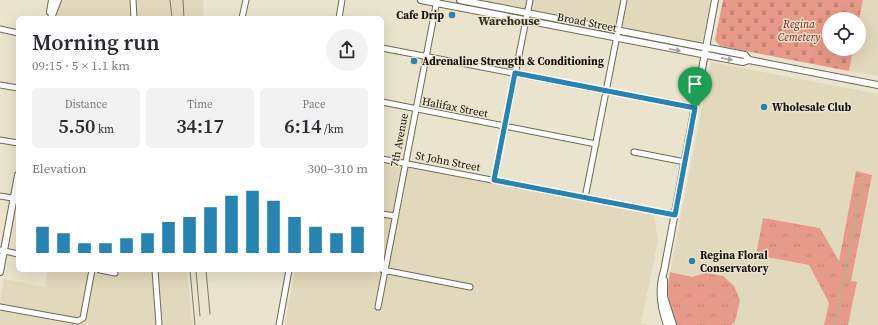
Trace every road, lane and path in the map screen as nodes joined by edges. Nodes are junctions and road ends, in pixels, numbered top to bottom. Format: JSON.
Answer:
{"nodes":[{"id":1,"x":52,"y":0,"type":"edge"},
{"id":2,"x":58,"y":0,"type":"edge"},
{"id":3,"x":133,"y":0,"type":"edge"},
{"id":4,"x":246,"y":0,"type":"edge"},
{"id":5,"x":342,"y":0,"type":"edge"},
{"id":6,"x":421,"y":0,"type":"edge"},
{"id":7,"x":460,"y":0,"type":"edge"},
{"id":8,"x":530,"y":0,"type":"edge"},
{"id":9,"x":624,"y":0,"type":"edge"},
{"id":10,"x":715,"y":0,"type":"edge"},
{"id":11,"x":436,"y":1,"type":"edge"},
{"id":12,"x":527,"y":14,"type":"junction"},
{"id":13,"x":50,"y":16,"type":"edge"},
{"id":14,"x":51,"y":16,"type":"edge"},
{"id":15,"x":134,"y":16,"type":"edge"},
{"id":16,"x":242,"y":16,"type":"edge"},
{"id":17,"x":339,"y":16,"type":"edge"},
{"id":18,"x":0,"y":29,"type":"edge"},
{"id":19,"x":618,"y":31,"type":"junction"},
{"id":20,"x":16,"y":33,"type":"edge"},
{"id":21,"x":616,"y":38,"type":"junction"},
{"id":22,"x":384,"y":48,"type":"edge"},
{"id":23,"x":706,"y":48,"type":"junction"},
{"id":24,"x":705,"y":55,"type":"junction"},
{"id":25,"x":425,"y":56,"type":"junction"},
{"id":26,"x":749,"y":60,"type":"junction"},
{"id":27,"x":515,"y":73,"type":"junction"},
{"id":28,"x":0,"y":85,"type":"edge"},
{"id":29,"x":878,"y":85,"type":"edge"},
{"id":30,"x":16,"y":88,"type":"edge"},
{"id":31,"x":606,"y":90,"type":"junction"},
{"id":32,"x":384,"y":102,"type":"edge"},
{"id":33,"x":695,"y":108,"type":"junction"},
{"id":34,"x":415,"y":109,"type":"junction"},
{"id":35,"x":504,"y":127,"type":"junction"},
{"id":36,"x":0,"y":140,"type":"edge"},
{"id":37,"x":16,"y":143,"type":"edge"},
{"id":38,"x":596,"y":144,"type":"junction"},
{"id":39,"x":634,"y":152,"type":"dead end"},
{"id":40,"x":384,"y":159,"type":"edge"},
{"id":41,"x":685,"y":162,"type":"junction"},
{"id":42,"x":405,"y":163,"type":"junction"},
{"id":43,"x":494,"y":180,"type":"junction"},
{"id":44,"x":0,"y":196,"type":"edge"},
{"id":45,"x":586,"y":198,"type":"junction"},
{"id":46,"x":16,"y":199,"type":"edge"},
{"id":47,"x":384,"y":214,"type":"edge"},
{"id":48,"x":675,"y":215,"type":"junction"},
{"id":49,"x":394,"y":216,"type":"junction"},
{"id":50,"x":2,"y":250,"type":"edge"},
{"id":51,"x":16,"y":254,"type":"edge"},
{"id":52,"x":384,"y":265,"type":"edge"},
{"id":53,"x":384,"y":270,"type":"edge"},
{"id":54,"x":664,"y":271,"type":"junction"},
{"id":55,"x":0,"y":272,"type":"edge"},
{"id":56,"x":92,"y":272,"type":"edge"},
{"id":57,"x":111,"y":272,"type":"edge"},
{"id":58,"x":155,"y":272,"type":"edge"},
{"id":59,"x":290,"y":272,"type":"edge"},
{"id":60,"x":383,"y":272,"type":"edge"},
{"id":61,"x":116,"y":273,"type":"dead end"},
{"id":62,"x":470,"y":287,"type":"dead end"},
{"id":63,"x":0,"y":307,"type":"edge"},
{"id":64,"x":378,"y":307,"type":"dead end"},
{"id":65,"x":159,"y":325,"type":"edge"},
{"id":66,"x":279,"y":325,"type":"edge"},
{"id":67,"x":667,"y":325,"type":"edge"},
{"id":68,"x":673,"y":325,"type":"edge"}],
"edges":[{"from":1,"to":13,"type":"main road"},
{"from":2,"to":14,"type":"main road"},
{"from":3,"to":15,"type":"street"},
{"from":4,"to":16,"type":"street"},
{"from":5,"to":17,"type":"street"},
{"from":6,"to":11,"type":"main road","name":"Broad Street"},
{"from":7,"to":12,"type":"main road","name":"Broad Street"},
{"from":8,"to":12,"type":"street"},
{"from":9,"to":19,"type":"street"},
{"from":10,"to":23,"type":"main road"},
{"from":11,"to":12,"type":"main road","name":"Broad Street"},
{"from":11,"to":25,"type":"street","name":"7th Avenue"},
{"from":12,"to":19,"type":"main road","name":"Broad Street"},
{"from":12,"to":21,"type":"main road","name":"Broad Street"},
{"from":12,"to":27,"type":"street"},
{"from":18,"to":20,"type":"street"},
{"from":19,"to":21,"type":"street"},
{"from":19,"to":23,"type":"main road","name":"Broad Street"},
{"from":21,"to":24,"type":"main road","name":"Broad Street","one_way":true},
{"from":21,"to":31,"type":"street"},
{"from":22,"to":25,"type":"street"},
{"from":23,"to":24,"type":"main road"},
{"from":23,"to":26,"type":"main road","name":"Broad Street"},
{"from":24,"to":26,"type":"main road","name":"Broad Street","one_way":true},
{"from":24,"to":33,"type":"main road"},
{"from":25,"to":27,"type":"street"},
{"from":25,"to":34,"type":"street","name":"7th Avenue"},
{"from":26,"to":29,"type":"main road","name":"Broad Street"},
{"from":27,"to":31,"type":"street"},
{"from":27,"to":35,"type":"street"},
{"from":28,"to":30,"type":"street"},
{"from":31,"to":33,"type":"street"},
{"from":31,"to":38,"type":"street"},
{"from":32,"to":34,"type":"street","name":"Halifax Street"},
{"from":33,"to":41,"type":"main road"},
{"from":34,"to":35,"type":"street","name":"Halifax Street"},
{"from":34,"to":42,"type":"street","name":"7th Avenue"},
{"from":35,"to":38,"type":"street","name":"Halifax Street"},
{"from":35,"to":43,"type":"street"},
{"from":36,"to":37,"type":"street"},
{"from":38,"to":45,"type":"street"},
{"from":39,"to":41,"type":"street"},
{"from":40,"to":42,"type":"street","name":"St John Street"},
{"from":41,"to":48,"type":"main road"},
{"from":42,"to":43,"type":"street","name":"St John Street"},
{"from":42,"to":49,"type":"street","name":"7th Avenue"},
{"from":43,"to":45,"type":"street","name":"St John Street"},
{"from":44,"to":46,"type":"street"},
{"from":45,"to":48,"type":"street","name":"St John Street"},
{"from":46,"to":50,"type":"main road"},
{"from":47,"to":49,"type":"street"},
{"from":48,"to":54,"type":"main road"},
{"from":49,"to":52,"type":"street","name":"7th Avenue"},
{"from":50,"to":51,"type":"street"},
{"from":50,"to":55,"type":"main road"},
{"from":53,"to":62,"type":"street"},
{"from":54,"to":67,"type":"main road"},
{"from":54,"to":68,"type":"main road"},
{"from":56,"to":63,"type":"street"},
{"from":57,"to":61,"type":"street"},
{"from":58,"to":65,"type":"street"},
{"from":59,"to":66,"type":"street"},
{"from":60,"to":64,"type":"street","name":"7th Avenue"}]}
